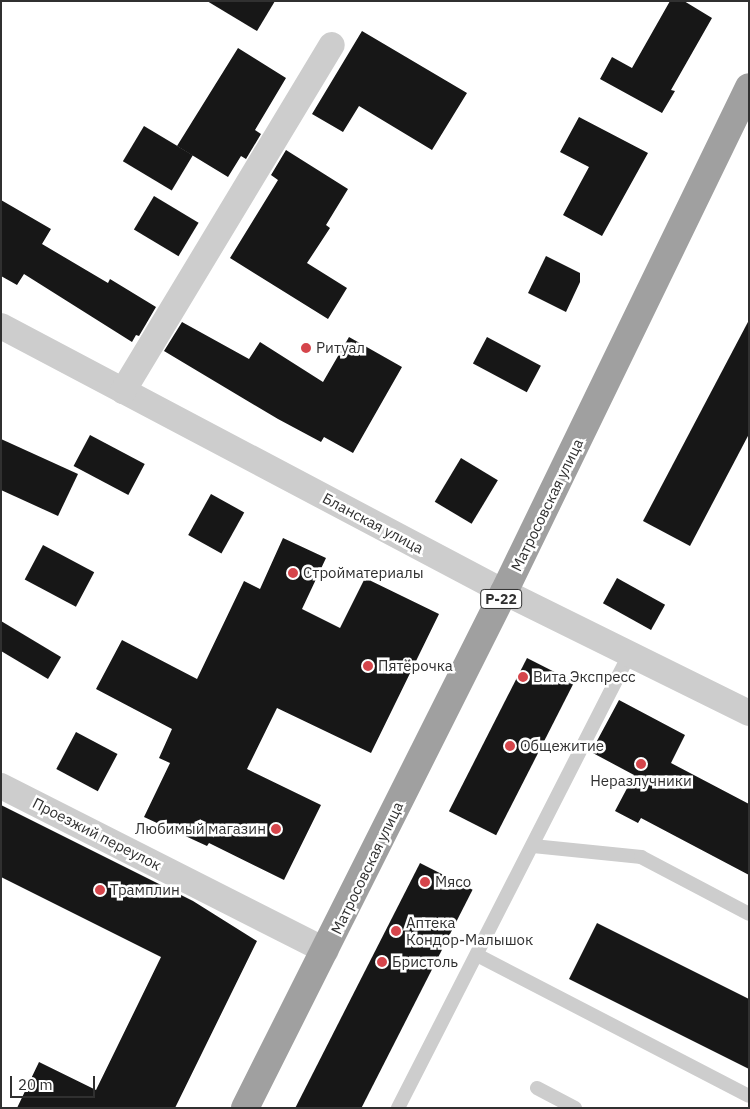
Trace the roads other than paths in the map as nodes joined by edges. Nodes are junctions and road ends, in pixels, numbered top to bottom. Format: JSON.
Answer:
{"nodes":[{"id":1,"x":332,"y":44,"type":"dead end"},
{"id":2,"x":749,"y":87,"type":"edge"},
{"id":3,"x":1,"y":326,"type":"edge"},
{"id":4,"x":123,"y":391,"type":"junction"},
{"id":5,"x":504,"y":592,"type":"junction"},
{"id":6,"x":630,"y":653,"type":"junction"},
{"id":7,"x":749,"y":713,"type":"edge"},
{"id":8,"x":1,"y":786,"type":"edge"},
{"id":9,"x":533,"y":846,"type":"junction"},
{"id":10,"x":749,"y":914,"type":"edge"},
{"id":11,"x":326,"y":951,"type":"junction"},
{"id":12,"x":476,"y":955,"type":"junction"},
{"id":13,"x":537,"y":1088,"type":"dead end"},
{"id":14,"x":749,"y":1096,"type":"edge"},
{"id":15,"x":245,"y":1108,"type":"edge"},
{"id":16,"x":398,"y":1108,"type":"edge"},
{"id":17,"x":575,"y":1108,"type":"edge"}],
"edges":[{"from":1,"to":4,"type":"street"},
{"from":2,"to":5,"type":"highway","name":"Матросовская улица","number":"Р-22"},
{"from":3,"to":4,"type":"street","name":"Бланская улица"},
{"from":4,"to":5,"type":"street","name":"Бланская улица"},
{"from":5,"to":6,"type":"street","name":"Бланская улица"},
{"from":5,"to":11,"type":"highway","name":"Матросовская улица","number":"Р-22"},
{"from":6,"to":7,"type":"street","name":"Бланская улица"},
{"from":6,"to":9,"type":"lane"},
{"from":8,"to":11,"type":"street","name":"Проезжий переулок"},
{"from":9,"to":10,"type":"lane"},
{"from":9,"to":12,"type":"lane"},
{"from":11,"to":15,"type":"highway","name":"Матросовская улица","number":"Р-22"},
{"from":12,"to":14,"type":"lane"},
{"from":12,"to":16,"type":"lane"},
{"from":13,"to":17,"type":"lane"}]}
